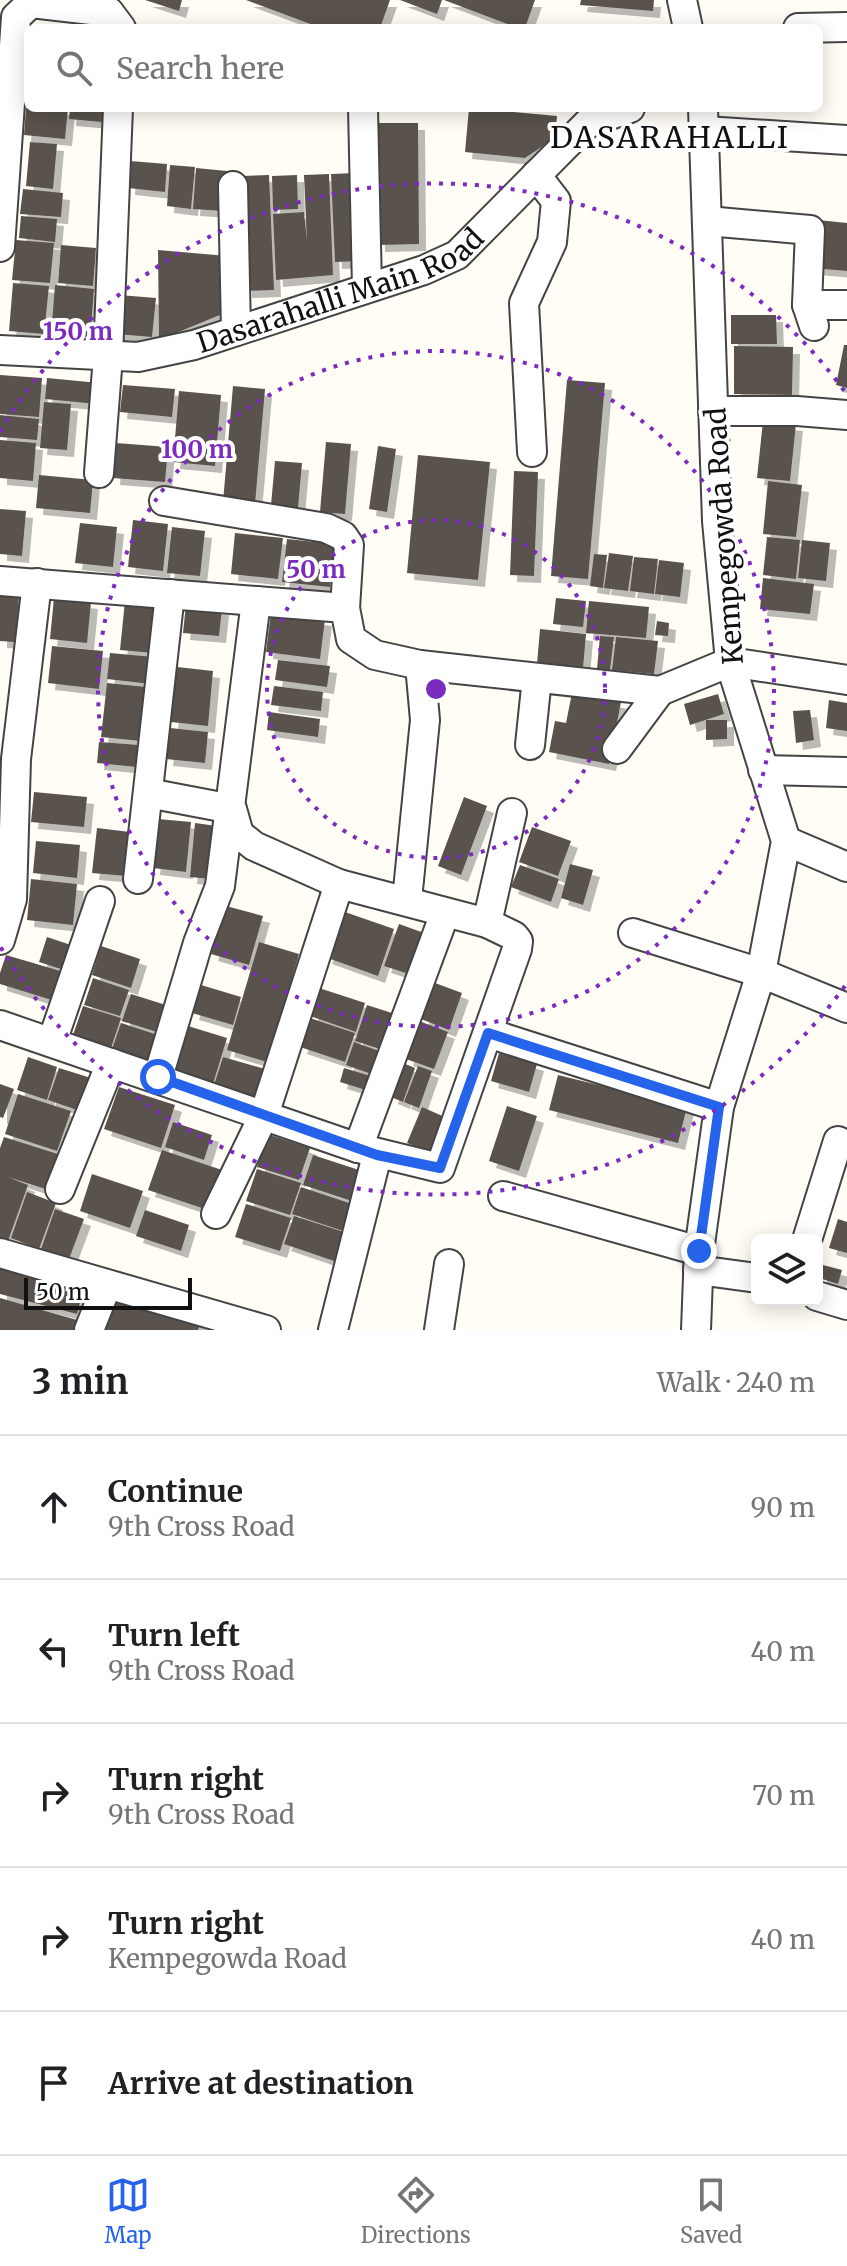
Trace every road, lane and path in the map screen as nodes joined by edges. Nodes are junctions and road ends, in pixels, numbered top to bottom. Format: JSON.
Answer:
{"nodes":[{"id":1,"x":682,"y":0,"type":"edge"},
{"id":2,"x":118,"y":24,"type":"edge"},
{"id":3,"x":687,"y":24,"type":"edge"},
{"id":4,"x":823,"y":27,"type":"edge"},
{"id":5,"x":847,"y":27,"type":"edge"},
{"id":6,"x":118,"y":112,"type":"edge"},
{"id":7,"x":363,"y":112,"type":"edge"},
{"id":8,"x":618,"y":112,"type":"edge"},
{"id":9,"x":704,"y":120,"type":"edge"},
{"id":10,"x":847,"y":140,"type":"edge"},
{"id":11,"x":536,"y":175,"type":"junction"},
{"id":12,"x":233,"y":186,"type":"dead end"},
{"id":13,"x":707,"y":221,"type":"junction"},
{"id":14,"x":0,"y":247,"type":"edge"},
{"id":15,"x":367,"y":288,"type":"junction"},
{"id":16,"x":847,"y":305,"type":"edge"},
{"id":17,"x":236,"y":331,"type":"junction"},
{"id":18,"x":0,"y":350,"type":"edge"},
{"id":19,"x":108,"y":356,"type":"junction"},
{"id":20,"x":713,"y":411,"type":"junction"},
{"id":21,"x":847,"y":415,"type":"edge"},
{"id":22,"x":532,"y":452,"type":"dead end"},
{"id":23,"x":99,"y":473,"type":"dead end"},
{"id":24,"x":164,"y":501,"type":"dead end"},
{"id":25,"x":0,"y":581,"type":"edge"},
{"id":26,"x":37,"y":583,"type":"junction"},
{"id":27,"x":170,"y":594,"type":"junction"},
{"id":28,"x":256,"y":601,"type":"junction"},
{"id":29,"x":345,"y":608,"type":"junction"},
{"id":30,"x":730,"y":662,"type":"junction"},
{"id":31,"x":420,"y":665,"type":"junction"},
{"id":32,"x":537,"y":678,"type":"junction"},
{"id":33,"x":847,"y":680,"type":"edge"},
{"id":34,"x":660,"y":691,"type":"junction"},
{"id":35,"x":530,"y":745,"type":"dead end"},
{"id":36,"x":617,"y":749,"type":"dead end"},
{"id":37,"x":763,"y":770,"type":"junction"},
{"id":38,"x":847,"y":772,"type":"edge"},
{"id":39,"x":148,"y":793,"type":"junction"},
{"id":40,"x":232,"y":809,"type":"junction"},
{"id":41,"x":512,"y":813,"type":"dead end"},
{"id":42,"x":786,"y":841,"type":"junction"},
{"id":43,"x":847,"y":867,"type":"edge"},
{"id":44,"x":138,"y":879,"type":"dead end"},
{"id":45,"x":339,"y":884,"type":"junction"},
{"id":46,"x":407,"y":900,"type":"junction"},
{"id":47,"x":100,"y":901,"type":"dead end"},
{"id":48,"x":445,"y":913,"type":"junction"},
{"id":49,"x":487,"y":923,"type":"junction"},
{"id":50,"x":633,"y":933,"type":"dead end"},
{"id":51,"x":0,"y":940,"type":"edge"},
{"id":52,"x":761,"y":973,"type":"junction"},
{"id":53,"x":847,"y":1007,"type":"edge"},
{"id":54,"x":0,"y":1025,"type":"edge"},
{"id":55,"x":488,"y":1033,"type":"junction"},
{"id":56,"x":52,"y":1042,"type":"junction"},
{"id":57,"x":111,"y":1063,"type":"junction"},
{"id":58,"x":158,"y":1077,"type":"junction"},
{"id":59,"x":719,"y":1107,"type":"junction"},
{"id":60,"x":264,"y":1115,"type":"junction"},
{"id":61,"x":838,"y":1141,"type":"dead end"},
{"id":62,"x":368,"y":1152,"type":"junction"},
{"id":63,"x":60,"y":1189,"type":"dead end"},
{"id":64,"x":503,"y":1196,"type":"dead end"},
{"id":65,"x":216,"y":1214,"type":"dead end"},
{"id":66,"x":809,"y":1234,"type":"edge"},
{"id":67,"x":0,"y":1253,"type":"edge"},
{"id":68,"x":698,"y":1261,"type":"junction"},
{"id":69,"x":449,"y":1264,"type":"dead end"},
{"id":70,"x":751,"y":1276,"type":"edge"},
{"id":71,"x":107,"y":1285,"type":"junction"},
{"id":72,"x":823,"y":1298,"type":"edge"},
{"id":73,"x":847,"y":1305,"type":"edge"},
{"id":74,"x":89,"y":1330,"type":"edge"},
{"id":75,"x":266,"y":1330,"type":"edge"},
{"id":76,"x":333,"y":1330,"type":"edge"},
{"id":77,"x":439,"y":1330,"type":"edge"},
{"id":78,"x":696,"y":1330,"type":"edge"}],
"edges":[{"from":1,"to":3,"type":"street"},
{"from":2,"to":14,"type":"street"},
{"from":4,"to":5,"type":"street"},
{"from":6,"to":19,"type":"street"},
{"from":7,"to":15,"type":"street"},
{"from":8,"to":11,"type":"street","name":"Dasarahalli Main Road"},
{"from":9,"to":10,"type":"street"},
{"from":9,"to":13,"type":"street","name":"Kempegowda Road"},
{"from":11,"to":15,"type":"street","name":"Dasarahalli Main Road"},
{"from":11,"to":22,"type":"street"},
{"from":12,"to":17,"type":"street"},
{"from":13,"to":16,"type":"street"},
{"from":13,"to":20,"type":"street","name":"Kempegowda Road"},
{"from":15,"to":17,"type":"street","name":"Dasarahalli Main Road"},
{"from":17,"to":19,"type":"street","name":"Dasarahalli Main Road"},
{"from":18,"to":19,"type":"street","name":"Dasarahalli Main Road"},
{"from":19,"to":23,"type":"street"},
{"from":20,"to":21,"type":"street"},
{"from":20,"to":30,"type":"street","name":"Kempegowda Road"},
{"from":24,"to":29,"type":"street"},
{"from":25,"to":26,"type":"street"},
{"from":26,"to":27,"type":"street"},
{"from":26,"to":51,"type":"street"},
{"from":27,"to":28,"type":"street"},
{"from":27,"to":39,"type":"street"},
{"from":28,"to":29,"type":"street"},
{"from":28,"to":40,"type":"street"},
{"from":29,"to":31,"type":"street"},
{"from":30,"to":33,"type":"street"},
{"from":30,"to":34,"type":"street"},
{"from":30,"to":37,"type":"street","name":"Kempegowda Road"},
{"from":31,"to":32,"type":"street"},
{"from":31,"to":46,"type":"street"},
{"from":32,"to":34,"type":"street"},
{"from":32,"to":35,"type":"street"},
{"from":34,"to":36,"type":"street"},
{"from":37,"to":38,"type":"street"},
{"from":37,"to":42,"type":"street","name":"Kempegowda Road"},
{"from":39,"to":40,"type":"street"},
{"from":39,"to":44,"type":"street"},
{"from":40,"to":45,"type":"street"},
{"from":40,"to":58,"type":"street"},
{"from":41,"to":49,"type":"street"},
{"from":42,"to":43,"type":"street"},
{"from":42,"to":52,"type":"street","name":"Kempegowda Road"},
{"from":45,"to":46,"type":"street"},
{"from":45,"to":60,"type":"street"},
{"from":46,"to":48,"type":"street"},
{"from":47,"to":56,"type":"street"},
{"from":48,"to":49,"type":"street"},
{"from":48,"to":62,"type":"street"},
{"from":49,"to":55,"type":"street"},
{"from":50,"to":52,"type":"street"},
{"from":52,"to":53,"type":"street"},
{"from":52,"to":59,"type":"street","name":"Kempegowda Road"},
{"from":54,"to":56,"type":"street"},
{"from":55,"to":59,"type":"street"},
{"from":55,"to":62,"type":"street"},
{"from":56,"to":57,"type":"street"},
{"from":57,"to":58,"type":"street"},
{"from":57,"to":63,"type":"street"},
{"from":58,"to":60,"type":"street"},
{"from":59,"to":68,"type":"street","name":"Kempegowda Road"},
{"from":60,"to":62,"type":"street"},
{"from":60,"to":65,"type":"street"},
{"from":61,"to":66,"type":"street"},
{"from":62,"to":76,"type":"street"},
{"from":64,"to":68,"type":"street"},
{"from":67,"to":71,"type":"street"},
{"from":68,"to":70,"type":"street"},
{"from":68,"to":78,"type":"street","name":"Kempegowda Road"},
{"from":69,"to":77,"type":"street"},
{"from":71,"to":74,"type":"street"},
{"from":71,"to":75,"type":"street"},
{"from":72,"to":73,"type":"street"}]}
